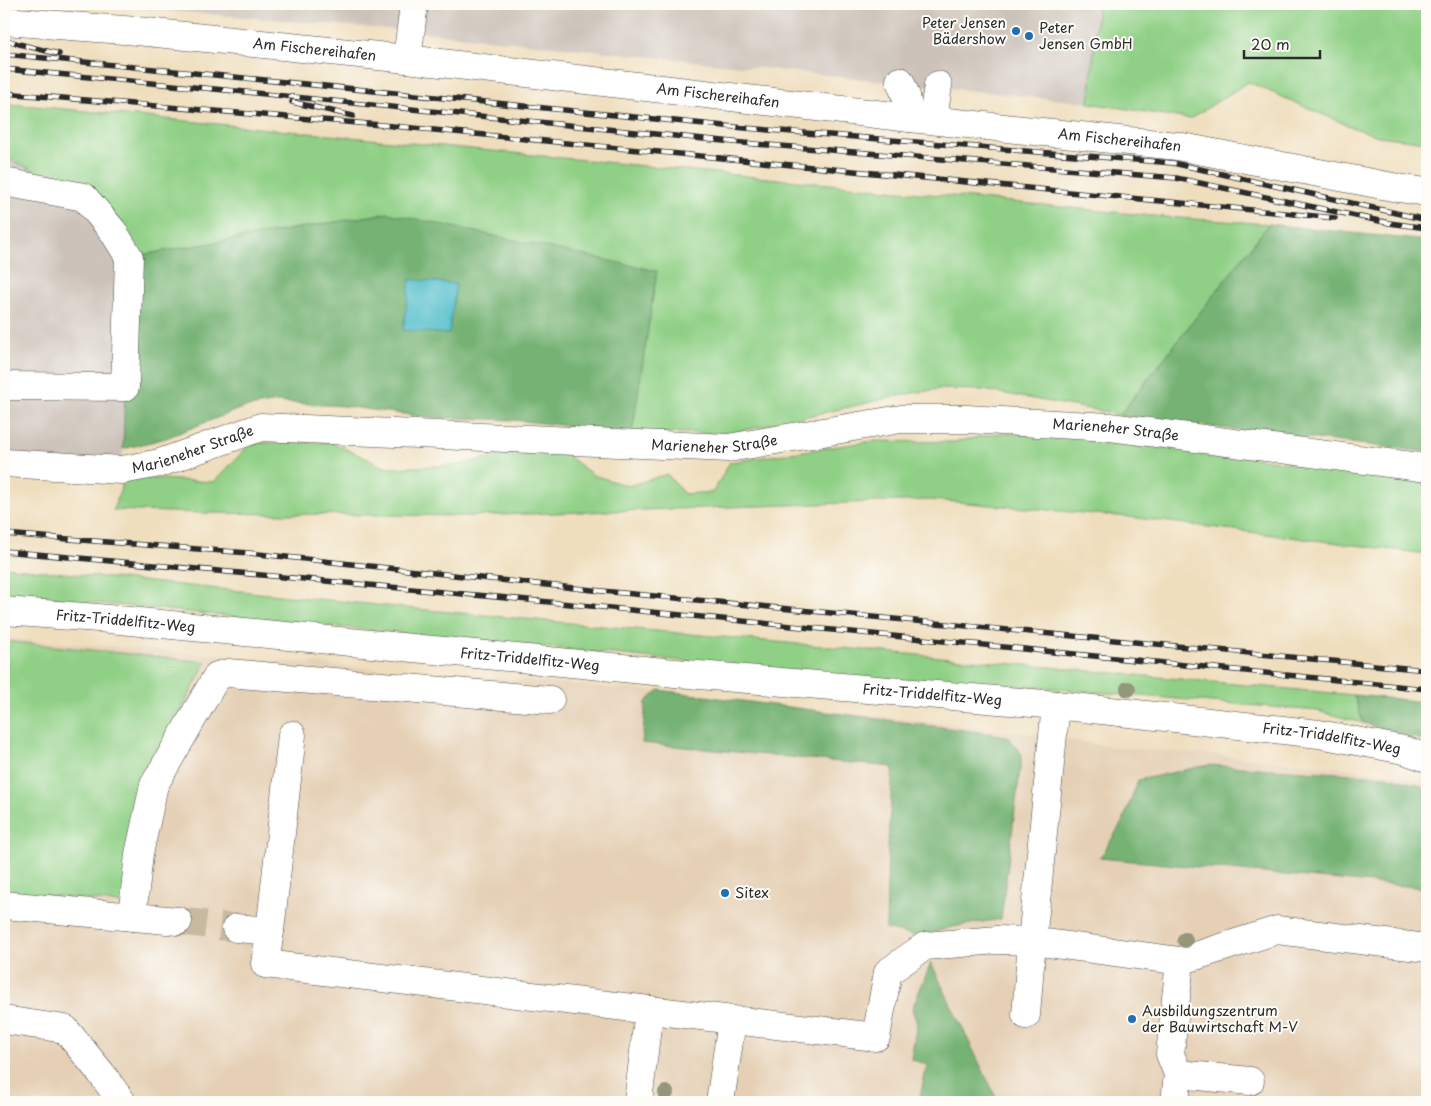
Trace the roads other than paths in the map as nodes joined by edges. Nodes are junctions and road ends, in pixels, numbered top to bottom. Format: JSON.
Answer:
{"nodes":[{"id":1,"x":414,"y":4,"type":"edge"},
{"id":2,"x":4,"y":22,"type":"edge"},
{"id":3,"x":407,"y":59,"type":"junction"},
{"id":4,"x":900,"y":81,"type":"dead end"},
{"id":5,"x":938,"y":85,"type":"dead end"},
{"id":6,"x":922,"y":119,"type":"junction"},
{"id":7,"x":4,"y":182,"type":"edge"},
{"id":8,"x":1427,"y":192,"type":"edge"},
{"id":9,"x":4,"y":386,"type":"edge"},
{"id":10,"x":4,"y":463,"type":"edge"},
{"id":11,"x":1427,"y":468,"type":"edge"},
{"id":12,"x":4,"y":611,"type":"edge"},
{"id":13,"x":550,"y":700,"type":"dead end"},
{"id":14,"x":1056,"y":705,"type":"junction"},
{"id":15,"x":292,"y":735,"type":"dead end"},
{"id":16,"x":1427,"y":758,"type":"edge"},
{"id":17,"x":4,"y":905,"type":"edge"},
{"id":18,"x":132,"y":917,"type":"junction"},
{"id":19,"x":178,"y":921,"type":"tunnel mouth"},
{"id":20,"x":236,"y":928,"type":"tunnel mouth"},
{"id":21,"x":270,"y":931,"type":"junction"},
{"id":22,"x":1032,"y":941,"type":"junction"},
{"id":23,"x":1427,"y":948,"type":"edge"},
{"id":24,"x":1180,"y":961,"type":"junction"},
{"id":25,"x":649,"y":1010,"type":"junction"},
{"id":26,"x":1026,"y":1015,"type":"dead end"},
{"id":27,"x":4,"y":1020,"type":"edge"},
{"id":28,"x":732,"y":1021,"type":"junction"},
{"id":29,"x":1178,"y":1074,"type":"junction"},
{"id":30,"x":1250,"y":1081,"type":"dead end"},
{"id":31,"x":122,"y":1102,"type":"edge"},
{"id":32,"x":638,"y":1102,"type":"edge"},
{"id":33,"x":720,"y":1102,"type":"edge"},
{"id":34,"x":1175,"y":1102,"type":"edge"}],
"edges":[{"from":1,"to":3,"type":"street"},
{"from":2,"to":3,"type":"street","name":"Am Fischereihafen"},
{"from":3,"to":6,"type":"street","name":"Am Fischereihafen"},
{"from":4,"to":6,"type":"street"},
{"from":5,"to":6,"type":"street"},
{"from":6,"to":8,"type":"street","name":"Am Fischereihafen"},
{"from":7,"to":9,"type":"street"},
{"from":10,"to":11,"type":"street","name":"Marieneher Straße"},
{"from":12,"to":14,"type":"street","name":"Fritz-Triddelfitz-Weg"},
{"from":13,"to":18,"type":"street"},
{"from":14,"to":16,"type":"street","name":"Fritz-Triddelfitz-Weg"},
{"from":14,"to":22,"type":"street"},
{"from":15,"to":21,"type":"street"},
{"from":17,"to":18,"type":"street"},
{"from":18,"to":19,"type":"street"},
{"from":20,"to":21,"type":"street"},
{"from":21,"to":25,"type":"street"},
{"from":22,"to":24,"type":"street"},
{"from":22,"to":26,"type":"street"},
{"from":22,"to":28,"type":"street"},
{"from":23,"to":24,"type":"street"},
{"from":24,"to":29,"type":"street"},
{"from":25,"to":28,"type":"street"},
{"from":25,"to":32,"type":"street"},
{"from":27,"to":31,"type":"street"},
{"from":28,"to":33,"type":"street"},
{"from":29,"to":30,"type":"street"},
{"from":29,"to":34,"type":"street"}]}
